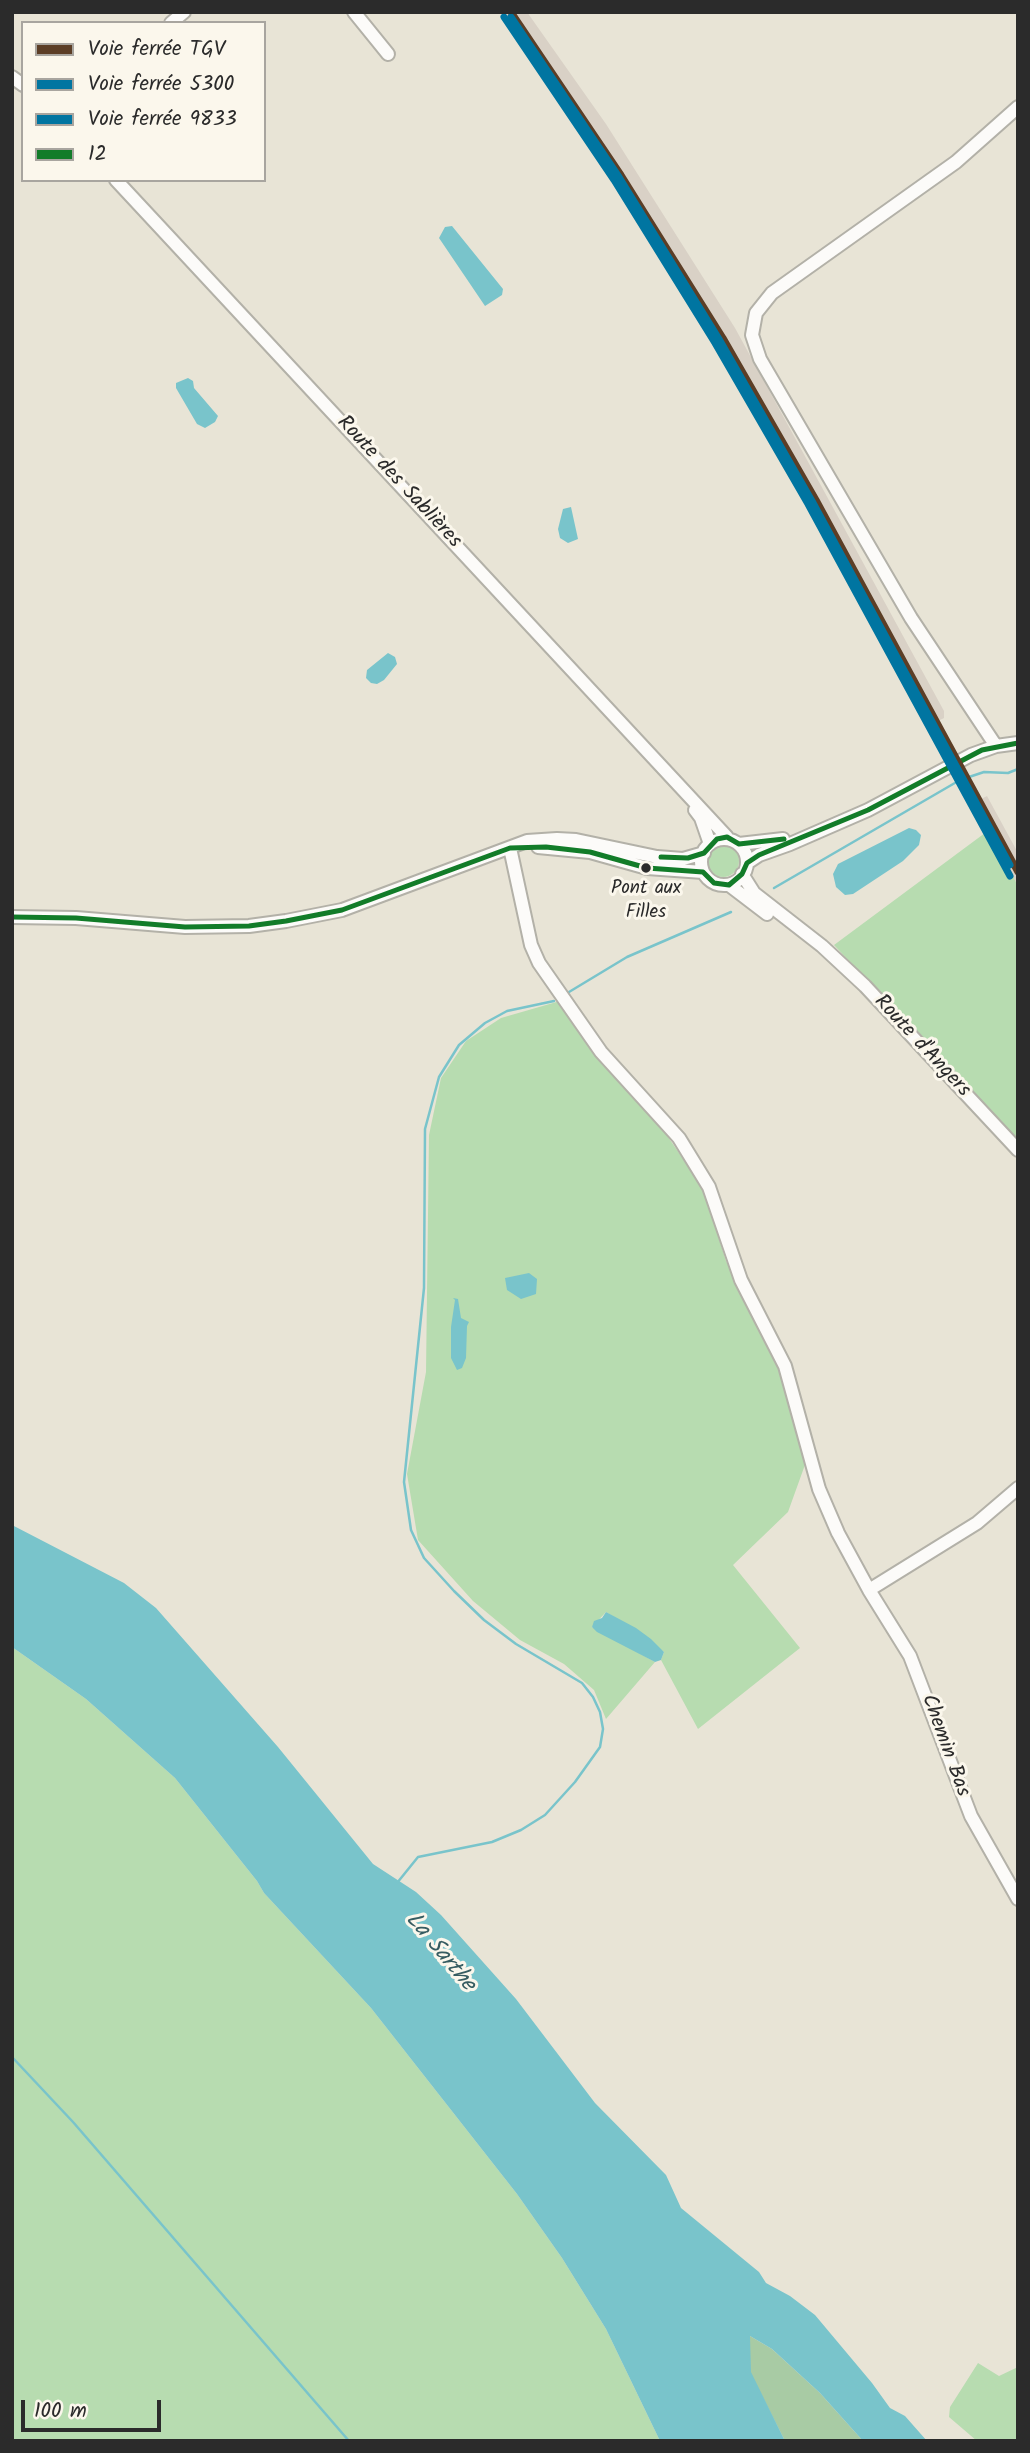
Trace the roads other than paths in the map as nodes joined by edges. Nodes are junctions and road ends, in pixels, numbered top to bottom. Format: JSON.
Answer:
{"nodes":[{"id":1,"x":354,"y":12,"type":"edge"},
{"id":2,"x":388,"y":54,"type":"dead end"},
{"id":3,"x":1018,"y":107,"type":"edge"},
{"id":4,"x":119,"y":182,"type":"edge"},
{"id":5,"x":971,"y":711,"type":"junction"},
{"id":6,"x":1018,"y":743,"type":"edge"},
{"id":7,"x":996,"y":746,"type":"junction"},
{"id":8,"x":982,"y":750,"type":"junction"},
{"id":9,"x":678,"y":787,"type":"junction"},
{"id":10,"x":821,"y":831,"type":"junction"},
{"id":11,"x":733,"y":841,"type":"junction"},
{"id":12,"x":510,"y":848,"type":"junction"},
{"id":13,"x":707,"y":848,"type":"junction"},
{"id":14,"x":745,"y":869,"type":"junction"},
{"id":15,"x":703,"y":872,"type":"junction"},
{"id":16,"x":729,"y":885,"type":"junction"},
{"id":17,"x":12,"y":917,"type":"edge"},
{"id":18,"x":822,"y":946,"type":"junction"},
{"id":19,"x":1018,"y":1150,"type":"edge"},
{"id":20,"x":1018,"y":1488,"type":"edge"},
{"id":21,"x":870,"y":1592,"type":"junction"},
{"id":22,"x":1018,"y":1899,"type":"edge"}],
"edges":[{"from":1,"to":2,"type":"street"},
{"from":3,"to":5,"type":"street"},
{"from":4,"to":9,"type":"street","name":"Route des Sablières"},
{"from":5,"to":7,"type":"street"},
{"from":5,"to":8,"type":"street"},
{"from":6,"to":7,"type":"street"},
{"from":7,"to":8,"type":"street"},
{"from":8,"to":10,"type":"street"},
{"from":9,"to":11,"type":"street","name":"Route des Sablières"},
{"from":9,"to":13,"type":"street","name":"Route des Sablières"},
{"from":10,"to":11,"type":"street"},
{"from":10,"to":14,"type":"street"},
{"from":11,"to":13,"type":"street"},
{"from":11,"to":14,"type":"street"},
{"from":12,"to":13,"type":"street"},
{"from":12,"to":15,"type":"street"},
{"from":12,"to":17,"type":"street"},
{"from":12,"to":21,"type":"street","name":"Chemin Bas"},
{"from":13,"to":15,"type":"street"},
{"from":14,"to":16,"type":"street"},
{"from":14,"to":18,"type":"street","name":"Route d'Angers"},
{"from":15,"to":16,"type":"street"},
{"from":16,"to":18,"type":"street","name":"Route d'Angers"},
{"from":18,"to":19,"type":"street","name":"Route d'Angers"},
{"from":20,"to":21,"type":"street"},
{"from":21,"to":22,"type":"street","name":"Chemin Bas"}]}
